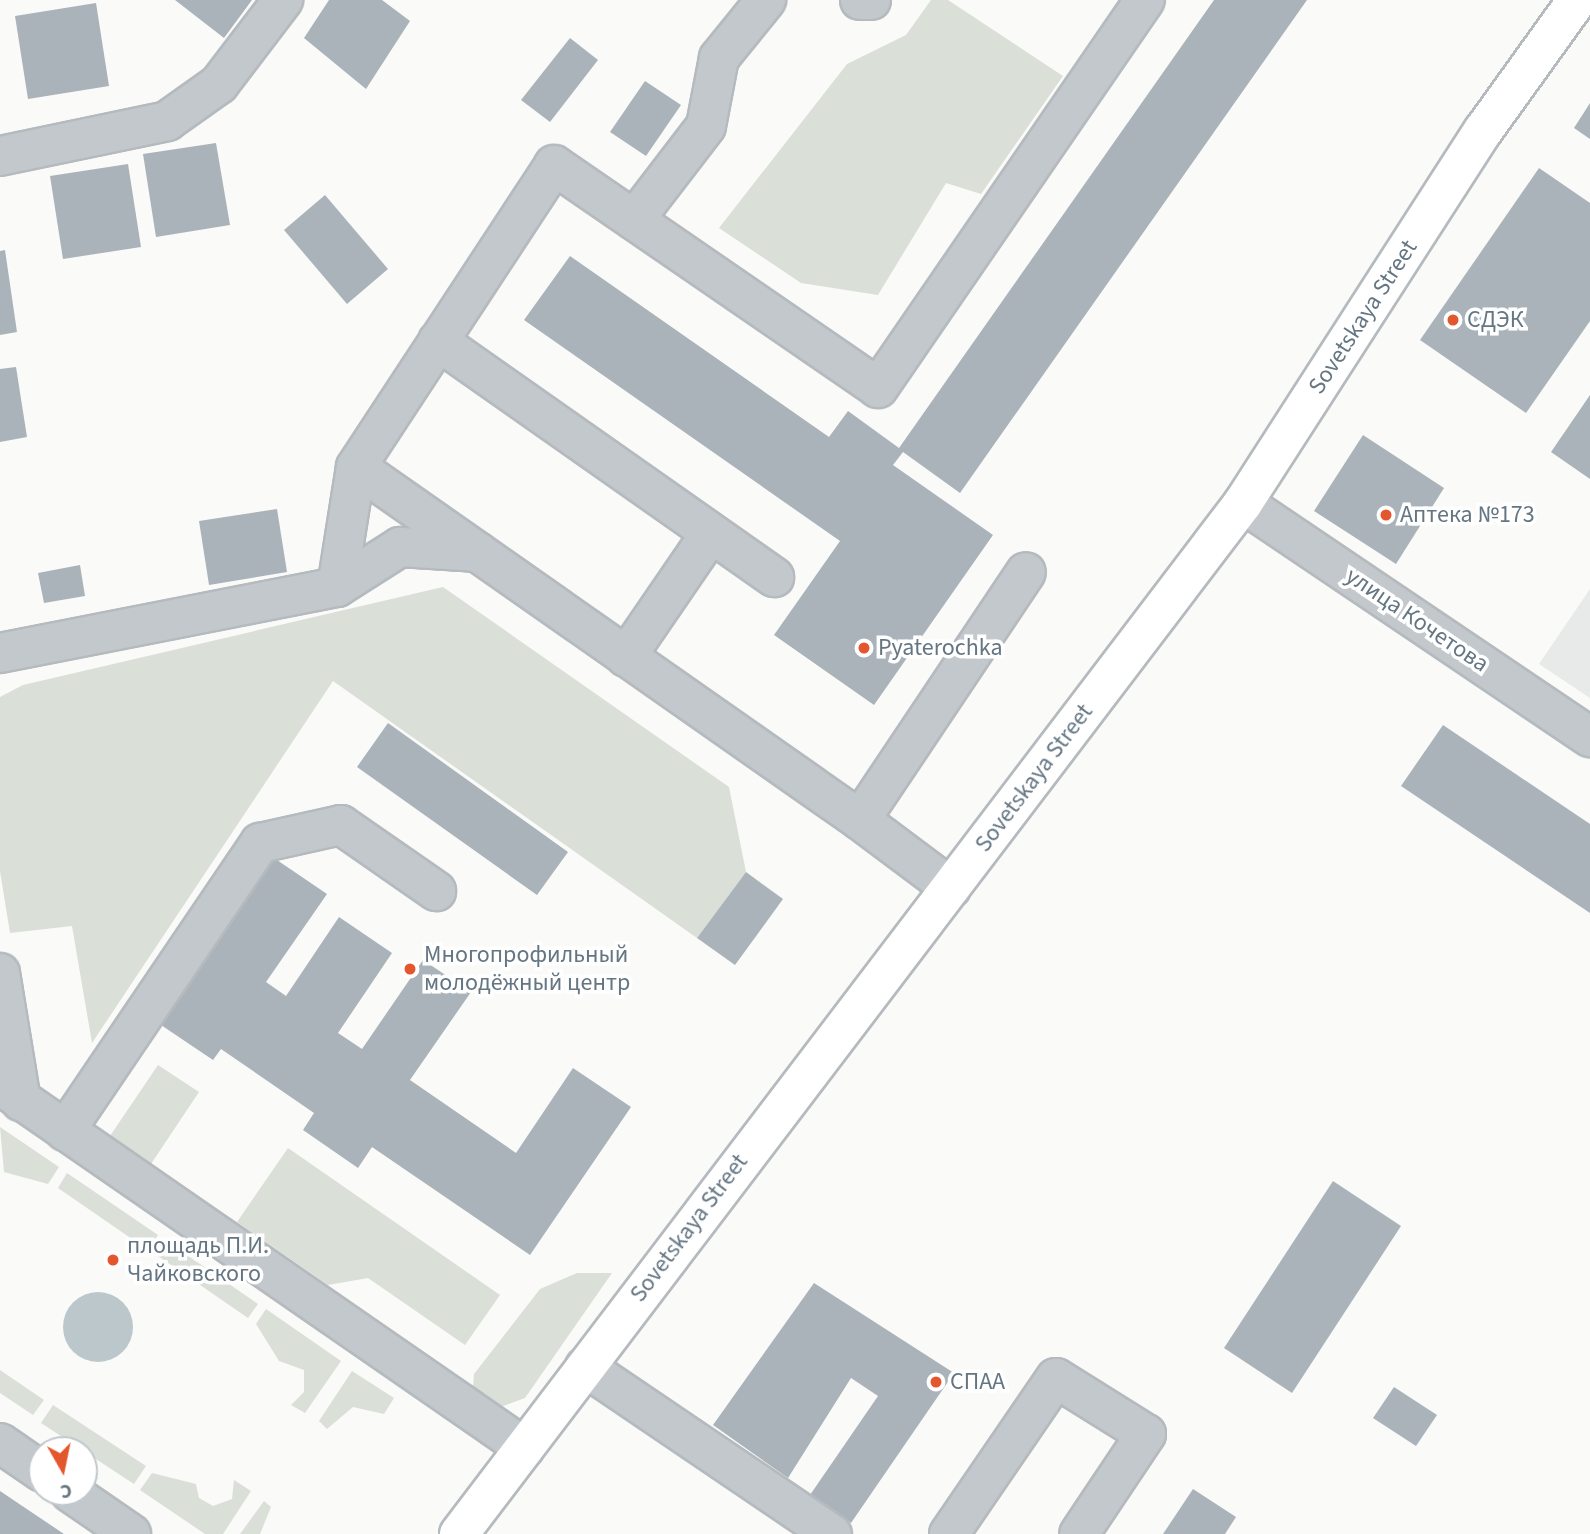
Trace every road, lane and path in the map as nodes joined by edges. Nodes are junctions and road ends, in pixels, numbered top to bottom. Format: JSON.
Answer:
{"nodes":[{"id":1,"x":283,"y":0,"type":"edge"},
{"id":2,"x":766,"y":0,"type":"edge"},
{"id":3,"x":860,"y":0,"type":"edge"},
{"id":4,"x":871,"y":0,"type":"edge"},
{"id":5,"x":1145,"y":0,"type":"edge"},
{"id":6,"x":1577,"y":0,"type":"edge"},
{"id":7,"x":0,"y":156,"type":"edge"},
{"id":8,"x":634,"y":220,"type":"junction"},
{"id":9,"x":439,"y":341,"type":"junction"},
{"id":10,"x":356,"y":467,"type":"junction"},
{"id":11,"x":1243,"y":503,"type":"junction"},
{"id":12,"x":711,"y":533,"type":"junction"},
{"id":13,"x":478,"y":552,"type":"junction"},
{"id":14,"x":1026,"y":572,"type":"dead end"},
{"id":15,"x":774,"y":577,"type":"dead end"},
{"id":16,"x":337,"y":587,"type":"junction"},
{"id":17,"x":0,"y":653,"type":"edge"},
{"id":18,"x":626,"y":657,"type":"junction"},
{"id":19,"x":1590,"y":737,"type":"edge"},
{"id":20,"x":860,"y":820,"type":"junction"},
{"id":21,"x":951,"y":888,"type":"junction"},
{"id":22,"x":436,"y":891,"type":"dead end"},
{"id":23,"x":0,"y":973,"type":"edge"},
{"id":24,"x":10,"y":1093,"type":"edge"},
{"id":25,"x":65,"y":1130,"type":"junction"},
{"id":26,"x":585,"y":1367,"type":"junction"},
{"id":27,"x":0,"y":1443,"type":"edge"},
{"id":28,"x":525,"y":1448,"type":"junction"},
{"id":29,"x":28,"y":1462,"type":"edge"},
{"id":30,"x":90,"y":1506,"type":"edge"},
{"id":31,"x":131,"y":1534,"type":"edge"},
{"id":32,"x":459,"y":1534,"type":"edge"},
{"id":33,"x":832,"y":1534,"type":"edge"},
{"id":34,"x":949,"y":1534,"type":"edge"},
{"id":35,"x":1080,"y":1534,"type":"edge"}],
"edges":[{"from":1,"to":7,"type":"street"},
{"from":2,"to":8,"type":"street"},
{"from":3,"to":4,"type":"street"},
{"from":5,"to":8,"type":"street"},
{"from":6,"to":11,"type":"main road","name":"Sovetskaya Street"},
{"from":8,"to":9,"type":"street"},
{"from":9,"to":10,"type":"street"},
{"from":9,"to":12,"type":"street"},
{"from":10,"to":13,"type":"street"},
{"from":10,"to":16,"type":"street"},
{"from":11,"to":19,"type":"street","name":"улица Кочетова"},
{"from":11,"to":21,"type":"main road","name":"Sovetskaya Street"},
{"from":12,"to":15,"type":"street"},
{"from":12,"to":18,"type":"street"},
{"from":13,"to":16,"type":"street"},
{"from":13,"to":18,"type":"street"},
{"from":14,"to":20,"type":"street"},
{"from":16,"to":17,"type":"street"},
{"from":18,"to":20,"type":"street"},
{"from":20,"to":21,"type":"street"},
{"from":21,"to":26,"type":"main road","name":"Sovetskaya Street"},
{"from":22,"to":25,"type":"street"},
{"from":23,"to":24,"type":"street"},
{"from":24,"to":25,"type":"street"},
{"from":25,"to":28,"type":"street"},
{"from":26,"to":28,"type":"main road","name":"Sovetskaya Street"},
{"from":26,"to":33,"type":"street"},
{"from":27,"to":29,"type":"street"},
{"from":28,"to":32,"type":"main road","name":"Sovetskaya Street"},
{"from":30,"to":31,"type":"street"},
{"from":34,"to":35,"type":"street"}]}
